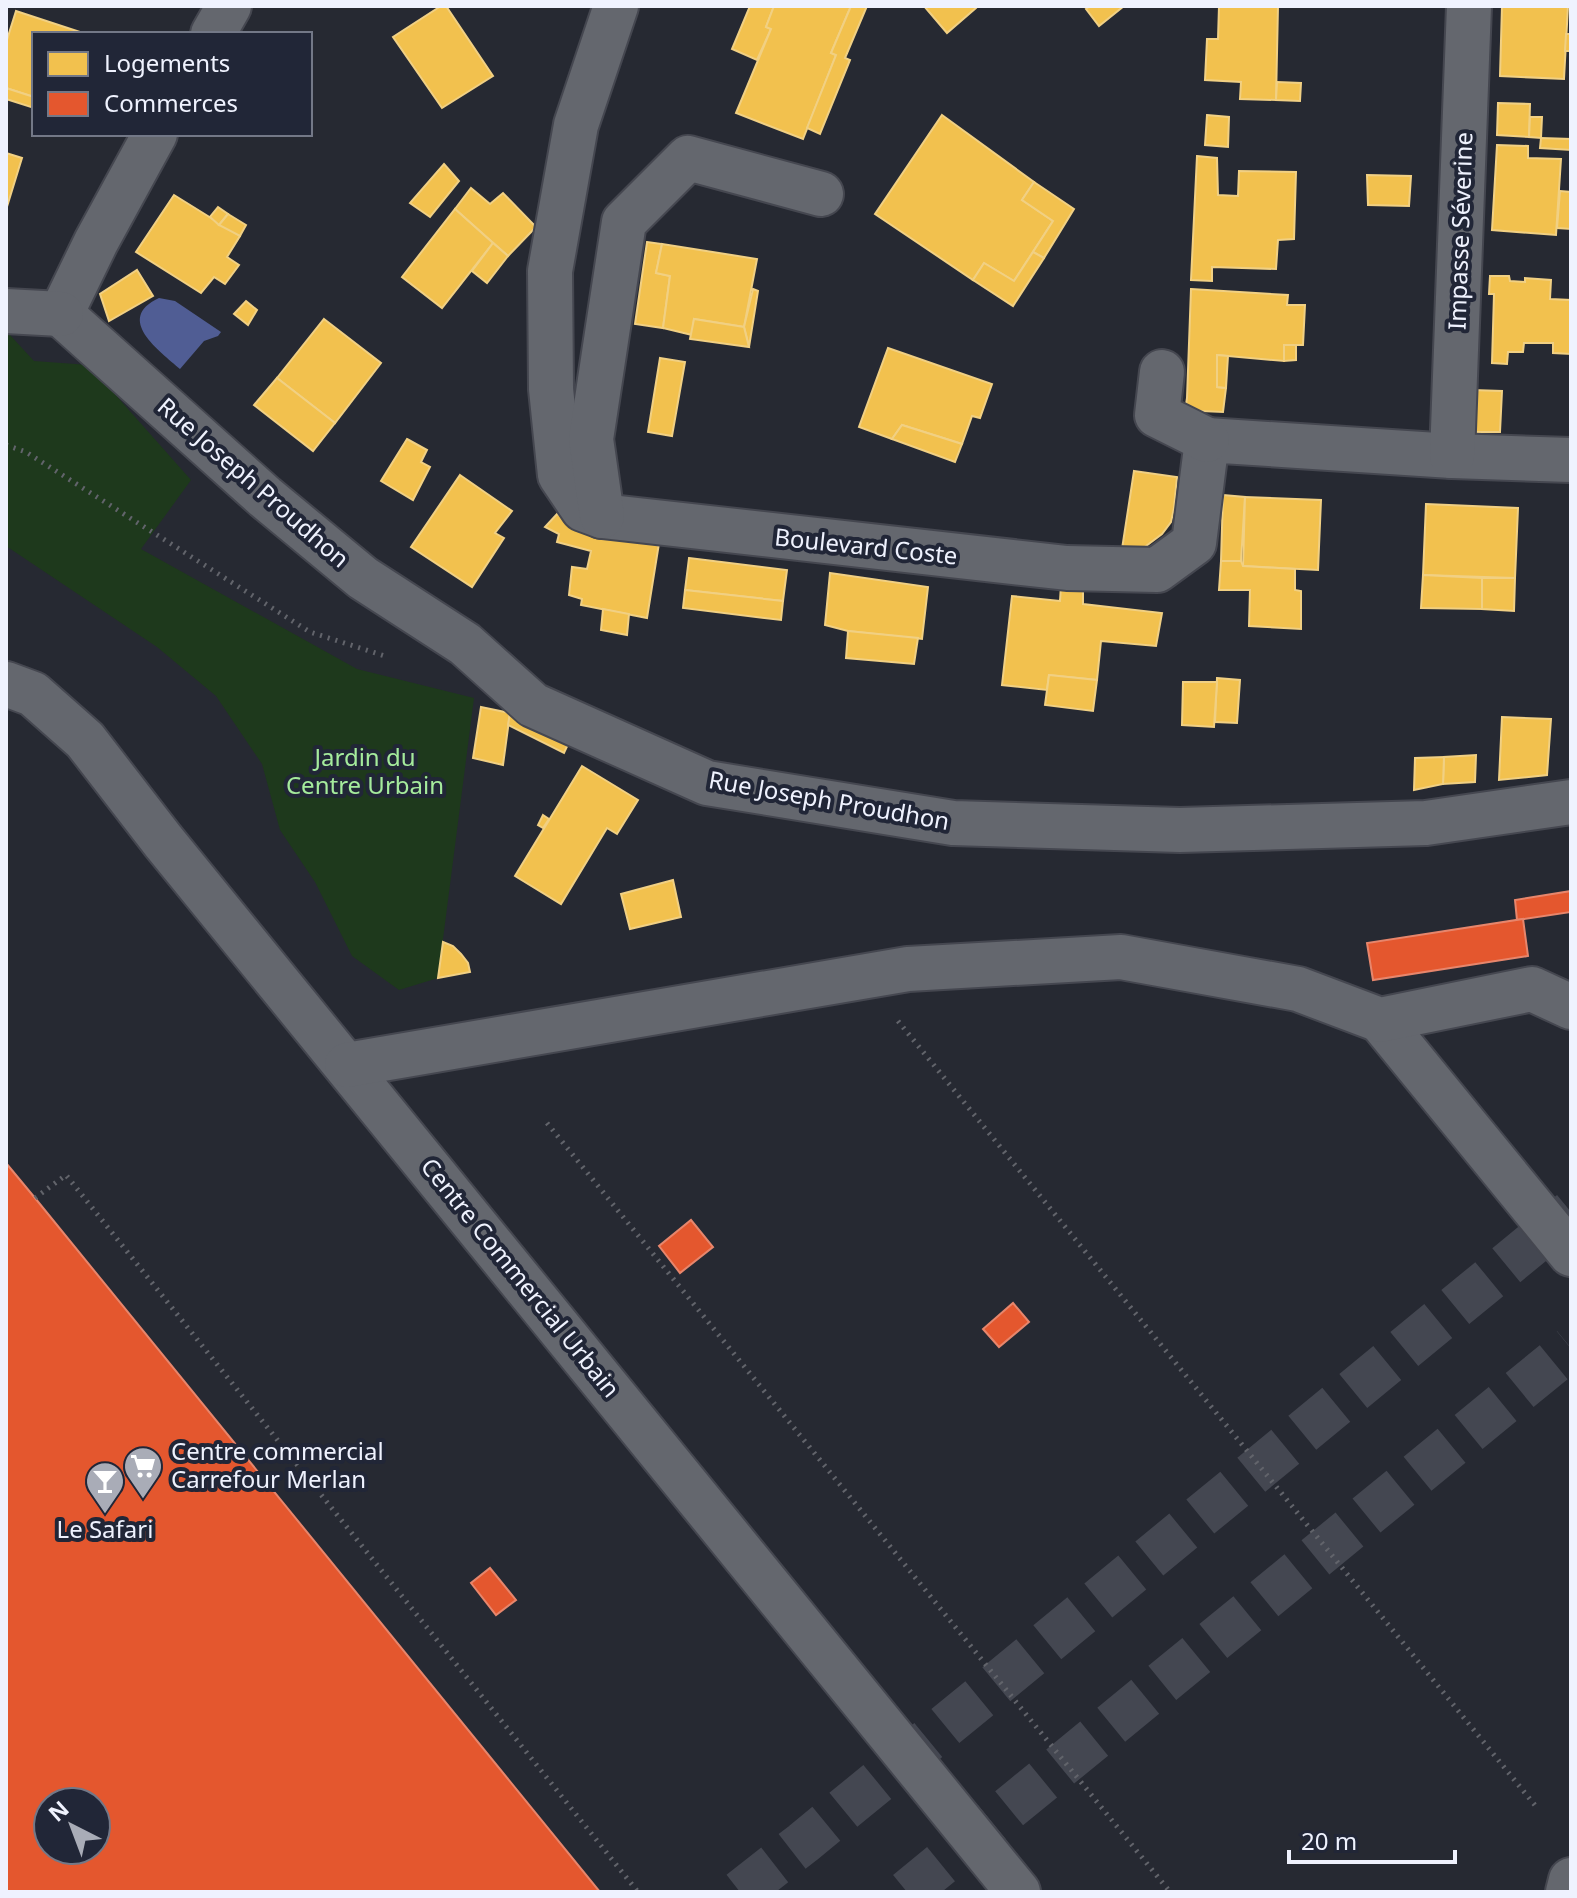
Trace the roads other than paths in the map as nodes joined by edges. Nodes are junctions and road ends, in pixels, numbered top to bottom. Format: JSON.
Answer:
{"nodes":[{"id":1,"x":229,"y":6,"type":"edge"},
{"id":2,"x":616,"y":6,"type":"edge"},
{"id":3,"x":1469,"y":6,"type":"edge"},
{"id":4,"x":214,"y":32,"type":"edge"},
{"id":5,"x":154,"y":136,"type":"edge"},
{"id":6,"x":821,"y":194,"type":"dead end"},
{"id":7,"x":6,"y":311,"type":"edge"},
{"id":8,"x":61,"y":314,"type":"junction"},
{"id":9,"x":1162,"y":372,"type":"dead end"},
{"id":10,"x":1207,"y":440,"type":"junction"},
{"id":11,"x":1452,"y":456,"type":"junction"},
{"id":12,"x":1571,"y":460,"type":"edge"},
{"id":13,"x":602,"y":516,"type":"junction"},
{"id":14,"x":6,"y":684,"type":"edge"},
{"id":15,"x":1571,"y":802,"type":"edge"},
{"id":16,"x":1571,"y":1007,"type":"edge"},
{"id":17,"x":1380,"y":1020,"type":"junction"},
{"id":18,"x":347,"y":1065,"type":"junction"},
{"id":19,"x":1571,"y":1254,"type":"edge"},
{"id":20,"x":1571,"y":1880,"type":"edge"},
{"id":21,"x":1018,"y":1892,"type":"edge"},
{"id":22,"x":1568,"y":1892,"type":"edge"}],
"edges":[{"from":1,"to":4,"type":"street"},
{"from":2,"to":13,"type":"street"},
{"from":3,"to":11,"type":"street","name":"Impasse Séverine"},
{"from":5,"to":8,"type":"street"},
{"from":6,"to":13,"type":"street"},
{"from":7,"to":8,"type":"street"},
{"from":8,"to":15,"type":"street","name":"Rue Joseph Proudhon"},
{"from":9,"to":10,"type":"street"},
{"from":10,"to":11,"type":"street"},
{"from":10,"to":13,"type":"street","name":"Boulevard Coste"},
{"from":11,"to":12,"type":"street"},
{"from":14,"to":18,"type":"street","name":"Centre Commercial Urbain"},
{"from":16,"to":17,"type":"street"},
{"from":17,"to":18,"type":"street"},
{"from":17,"to":19,"type":"street"},
{"from":18,"to":21,"type":"street","name":"Centre Commercial Urbain"},
{"from":20,"to":22,"type":"street"}]}
